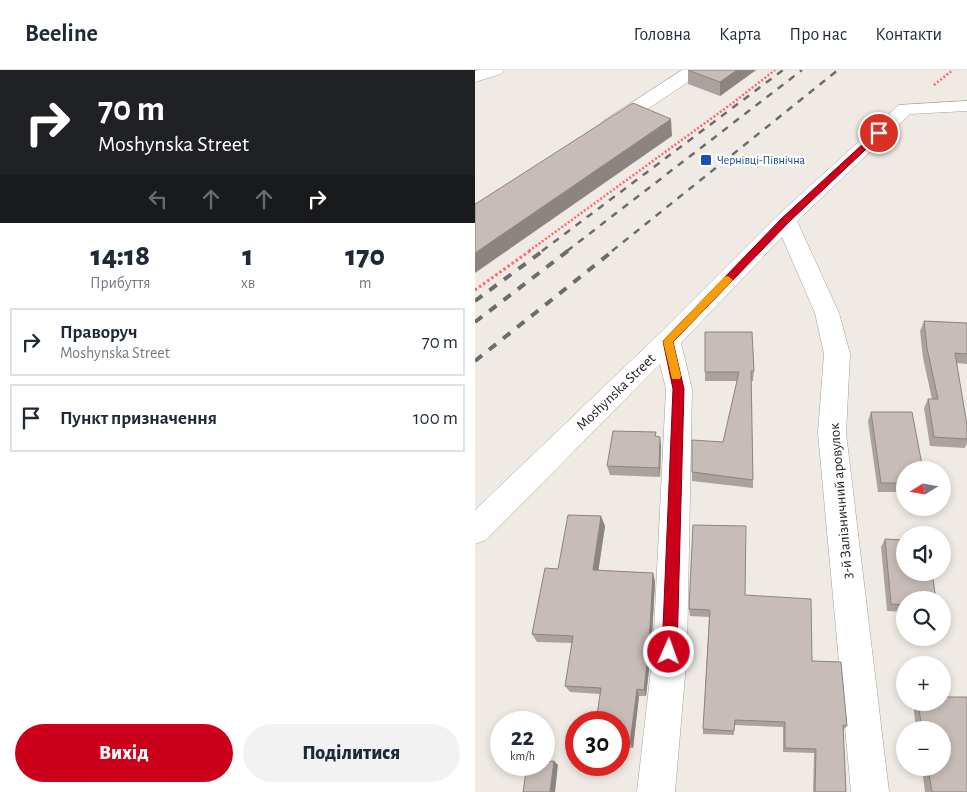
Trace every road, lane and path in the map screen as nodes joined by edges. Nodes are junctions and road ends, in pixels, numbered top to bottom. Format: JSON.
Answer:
{"nodes":[{"id":1,"x":495,"y":70,"type":"edge"},
{"id":2,"x":694,"y":70,"type":"edge"},
{"id":3,"x":775,"y":70,"type":"edge"},
{"id":4,"x":475,"y":77,"type":"edge"},
{"id":5,"x":967,"y":106,"type":"edge"},
{"id":6,"x":590,"y":138,"type":"edge"},
{"id":7,"x":786,"y":220,"type":"junction"},
{"id":8,"x":475,"y":290,"type":"edge"},
{"id":9,"x":668,"y":341,"type":"junction"},
{"id":10,"x":475,"y":530,"type":"edge"},
{"id":11,"x":656,"y":792,"type":"edge"},
{"id":12,"x":870,"y":792,"type":"edge"}],
"edges":[{"from":1,"to":4,"type":"street"},
{"from":2,"to":6,"type":"street"},
{"from":3,"to":8,"type":"path"},
{"from":5,"to":7,"type":"street","name":"Moshynska Street"},
{"from":7,"to":9,"type":"street","name":"Moshynska Street"},
{"from":7,"to":12,"type":"street","name":"3-й Залізничний аровулок"},
{"from":9,"to":10,"type":"street","name":"Moshynska Street"},
{"from":9,"to":11,"type":"street"}]}
